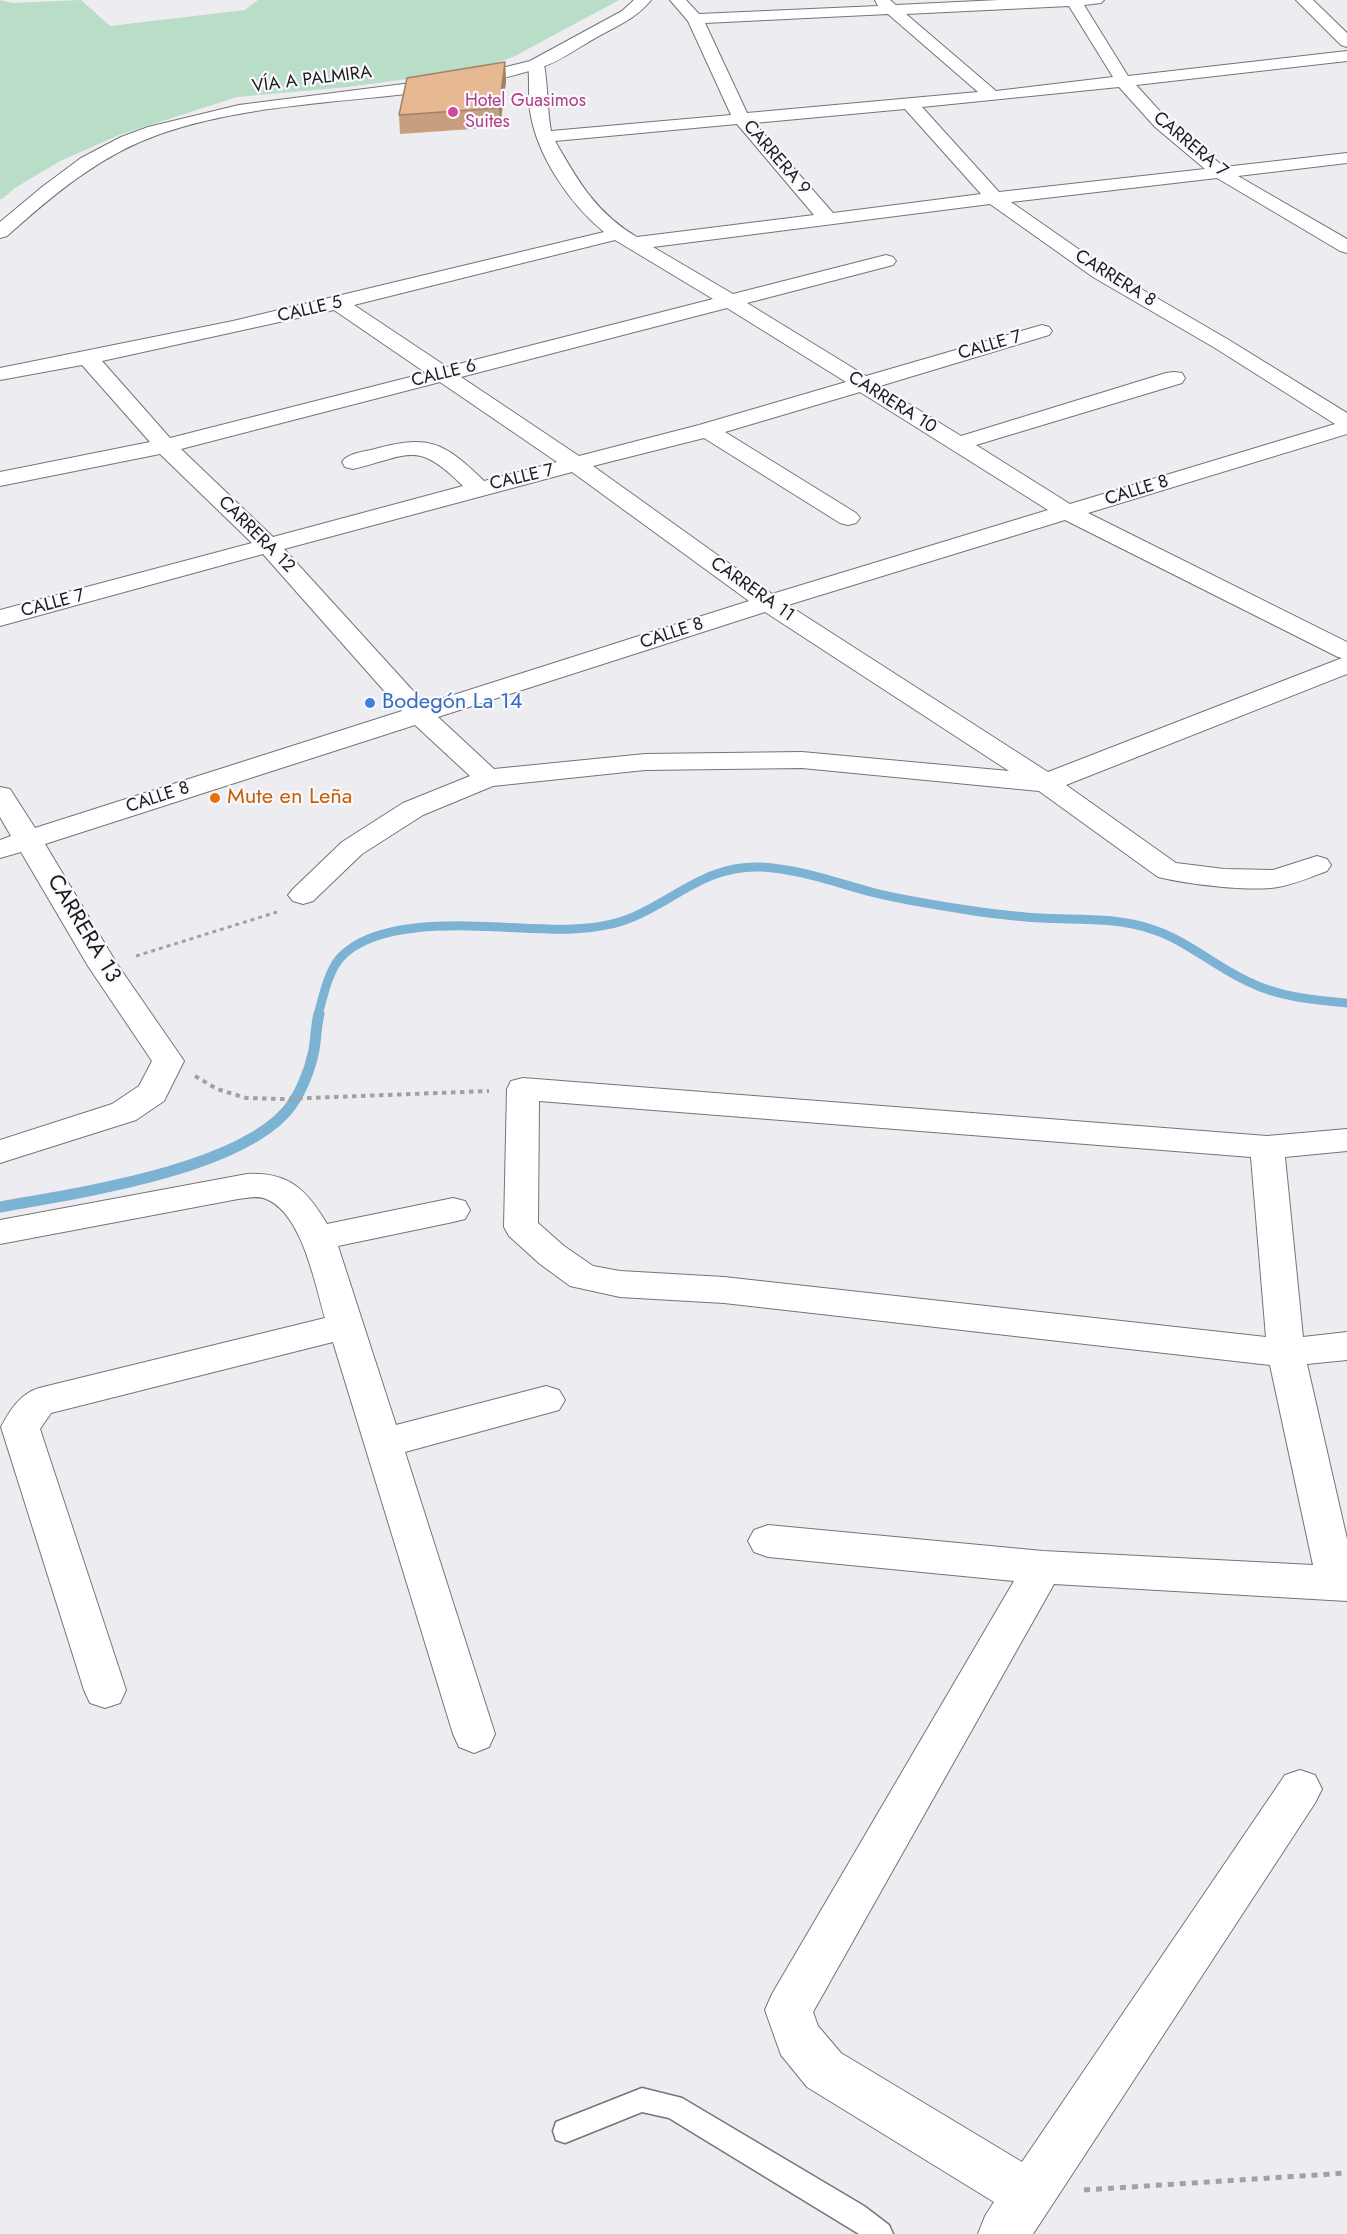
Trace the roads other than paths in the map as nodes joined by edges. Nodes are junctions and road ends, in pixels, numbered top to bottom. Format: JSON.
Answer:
{"nodes":[{"id":1,"x":643,"y":0,"type":"edge"},
{"id":2,"x":678,"y":0,"type":"edge"},
{"id":3,"x":1096,"y":0,"type":"edge"},
{"id":4,"x":1304,"y":0,"type":"edge"},
{"id":5,"x":1073,"y":1,"type":"edge"},
{"id":6,"x":886,"y":4,"type":"edge"},
{"id":7,"x":695,"y":19,"type":"junction"},
{"id":8,"x":1347,"y":42,"type":"edge"},
{"id":9,"x":1347,"y":56,"type":"edge"},
{"id":10,"x":536,"y":64,"type":"junction"},
{"id":11,"x":1123,"y":81,"type":"junction"},
{"id":12,"x":992,"y":96,"type":"junction"},
{"id":13,"x":909,"y":103,"type":"junction"},
{"id":14,"x":741,"y":118,"type":"junction"},
{"id":15,"x":544,"y":136,"type":"junction"},
{"id":16,"x":1347,"y":159,"type":"edge"},
{"id":17,"x":1221,"y":173,"type":"junction"},
{"id":18,"x":994,"y":198,"type":"junction"},
{"id":19,"x":828,"y":219,"type":"junction"},
{"id":20,"x":0,"y":232,"type":"edge"},
{"id":21,"x":626,"y":238,"type":"junction"},
{"id":22,"x":1347,"y":247,"type":"edge"},
{"id":23,"x":886,"y":261,"type":"dead end"},
{"id":24,"x":729,"y":300,"type":"junction"},
{"id":25,"x":339,"y":304,"type":"junction"},
{"id":26,"x":1042,"y":331,"type":"dead end"},
{"id":27,"x":88,"y":358,"type":"junction"},
{"id":28,"x":445,"y":373,"type":"junction"},
{"id":29,"x":0,"y":374,"type":"edge"},
{"id":30,"x":1174,"y":378,"type":"dead end"},
{"id":31,"x":862,"y":384,"type":"junction"},
{"id":32,"x":1347,"y":422,"type":"edge"},
{"id":33,"x":1347,"y":427,"type":"edge"},
{"id":34,"x":707,"y":430,"type":"junction"},
{"id":35,"x":957,"y":444,"type":"junction"},
{"id":36,"x":165,"y":446,"type":"junction"},
{"id":37,"x":352,"y":462,"type":"dead end"},
{"id":38,"x":578,"y":465,"type":"junction"},
{"id":39,"x":0,"y":479,"type":"edge"},
{"id":40,"x":479,"y":489,"type":"junction"},
{"id":41,"x":1067,"y":512,"type":"junction"},
{"id":42,"x":848,"y":518,"type":"dead end"},
{"id":43,"x":269,"y":546,"type":"junction"},
{"id":44,"x":768,"y":603,"type":"junction"},
{"id":45,"x":0,"y":618,"type":"edge"},
{"id":46,"x":1347,"y":652,"type":"edge"},
{"id":47,"x":1347,"y":665,"type":"edge"},
{"id":48,"x":420,"y":715,"type":"junction"},
{"id":49,"x":488,"y":778,"type":"junction"},
{"id":50,"x":1046,"y":783,"type":"junction"},
{"id":51,"x":0,"y":795,"type":"edge"},
{"id":52,"x":30,"y":840,"type":"junction"},
{"id":53,"x":0,"y":849,"type":"edge"},
{"id":54,"x":1317,"y":865,"type":"dead end"},
{"id":55,"x":303,"y":895,"type":"road end"},
{"id":56,"x":1347,"y":1140,"type":"edge"},
{"id":57,"x":1267,"y":1147,"type":"junction"},
{"id":58,"x":0,"y":1152,"type":"edge"},
{"id":59,"x":453,"y":1210,"type":"dead end"},
{"id":60,"x":0,"y":1232,"type":"edge"},
{"id":61,"x":318,"y":1238,"type":"junction"},
{"id":62,"x":345,"y":1326,"type":"junction"},
{"id":63,"x":1347,"y":1346,"type":"edge"},
{"id":64,"x":1286,"y":1353,"type":"junction"},
{"id":65,"x":546,"y":1400,"type":"dead end"},
{"id":66,"x":381,"y":1444,"type":"junction"},
{"id":67,"x":768,"y":1541,"type":"dead end"},
{"id":68,"x":1043,"y":1568,"type":"junction"},
{"id":69,"x":1342,"y":1584,"type":"edge"},
{"id":70,"x":105,"y":1690,"type":"dead end"},
{"id":71,"x":474,"y":1734,"type":"dead end"},
{"id":72,"x":1299,"y":1789,"type":"dead end"},
{"id":73,"x":565,"y":2131,"type":"dead end"},
{"id":74,"x":1027,"y":2194,"type":"junction"},
{"id":75,"x":880,"y":2234,"type":"edge"},
{"id":76,"x":1003,"y":2234,"type":"edge"}],
"edges":[{"from":1,"to":10,"type":"street","name":"VÍA A PALMIRA"},
{"from":2,"to":7,"type":"street","name":"CARRERA 9"},
{"from":3,"to":5,"type":"street"},
{"from":4,"to":8,"type":"street"},
{"from":5,"to":6,"type":"street"},
{"from":5,"to":11,"type":"street","name":"CARRERA 7"},
{"from":6,"to":7,"type":"street"},
{"from":6,"to":12,"type":"street"},
{"from":7,"to":14,"type":"street","name":"CARRERA 9"},
{"from":9,"to":11,"type":"street"},
{"from":10,"to":15,"type":"street","name":"CARRERA 10"},
{"from":10,"to":20,"type":"street","name":"VÍA A PALMIRA"},
{"from":11,"to":12,"type":"street"},
{"from":11,"to":17,"type":"street","name":"CARRERA 7"},
{"from":12,"to":13,"type":"street"},
{"from":13,"to":14,"type":"street"},
{"from":13,"to":18,"type":"street","name":"CARRERA 8"},
{"from":14,"to":15,"type":"street"},
{"from":14,"to":19,"type":"street","name":"CARRERA 9"},
{"from":15,"to":21,"type":"street","name":"CARRERA 10"},
{"from":16,"to":17,"type":"street","name":"CALLE 5"},
{"from":17,"to":18,"type":"street","name":"CALLE 5"},
{"from":17,"to":22,"type":"street","name":"CARRERA 7"},
{"from":18,"to":19,"type":"street","name":"CALLE 5"},
{"from":18,"to":32,"type":"street","name":"CARRERA 8"},
{"from":19,"to":21,"type":"street","name":"CALLE 5"},
{"from":21,"to":24,"type":"street","name":"CARRERA 10"},
{"from":21,"to":25,"type":"street","name":"CALLE 5"},
{"from":23,"to":24,"type":"street","name":"CALLE 6"},
{"from":24,"to":28,"type":"street","name":"CALLE 6"},
{"from":24,"to":31,"type":"street","name":"CARRERA 10"},
{"from":25,"to":27,"type":"street","name":"CALLE 5"},
{"from":25,"to":28,"type":"street","name":"CARRERA 11"},
{"from":26,"to":31,"type":"street","name":"CALLE 7"},
{"from":27,"to":29,"type":"street","name":"CALLE 5"},
{"from":27,"to":36,"type":"street","name":"CARRERA 12"},
{"from":28,"to":36,"type":"street","name":"CALLE 6"},
{"from":28,"to":38,"type":"street","name":"CARRERA 11"},
{"from":30,"to":35,"type":"street"},
{"from":31,"to":34,"type":"street","name":"CALLE 7"},
{"from":31,"to":35,"type":"street","name":"CARRERA 10"},
{"from":33,"to":41,"type":"street","name":"CALLE 8"},
{"from":34,"to":38,"type":"street","name":"CALLE 7"},
{"from":34,"to":42,"type":"street"},
{"from":35,"to":41,"type":"street","name":"CARRERA 10"},
{"from":36,"to":39,"type":"street","name":"CALLE 6"},
{"from":36,"to":43,"type":"street","name":"CARRERA 12"},
{"from":37,"to":40,"type":"street"},
{"from":38,"to":40,"type":"street","name":"CALLE 7"},
{"from":38,"to":44,"type":"street","name":"CARRERA 11"},
{"from":40,"to":43,"type":"street","name":"CALLE 7"},
{"from":41,"to":44,"type":"street","name":"CALLE 8"},
{"from":41,"to":46,"type":"street","name":"CARRERA 10"},
{"from":43,"to":45,"type":"street","name":"CALLE 7"},
{"from":43,"to":48,"type":"street","name":"CARRERA 12"},
{"from":44,"to":48,"type":"street","name":"CALLE 8"},
{"from":44,"to":50,"type":"street","name":"CARRERA 11"},
{"from":47,"to":50,"type":"street"},
{"from":48,"to":49,"type":"street","name":"CARRERA 12"},
{"from":48,"to":52,"type":"street","name":"CALLE 8"},
{"from":49,"to":50,"type":"street"},
{"from":49,"to":55,"type":"street"},
{"from":50,"to":54,"type":"street","name":"CARRERA 11"},
{"from":51,"to":52,"type":"street","name":"CARRERA 13"},
{"from":52,"to":53,"type":"street","name":"CALLE 8"},
{"from":52,"to":58,"type":"street","name":"CARRERA 13"},
{"from":56,"to":57,"type":"street"},
{"from":57,"to":64,"type":"street"},
{"from":57,"to":64,"type":"street"},
{"from":59,"to":61,"type":"street"},
{"from":60,"to":61,"type":"street"},
{"from":61,"to":62,"type":"street"},
{"from":62,"to":66,"type":"street"},
{"from":62,"to":70,"type":"street"},
{"from":63,"to":64,"type":"street"},
{"from":64,"to":69,"type":"street"},
{"from":65,"to":66,"type":"street"},
{"from":66,"to":71,"type":"street"},
{"from":67,"to":68,"type":"street"},
{"from":68,"to":69,"type":"street"},
{"from":68,"to":74,"type":"street"},
{"from":72,"to":74,"type":"street"},
{"from":73,"to":75,"type":"lane"},
{"from":74,"to":76,"type":"street"}]}
